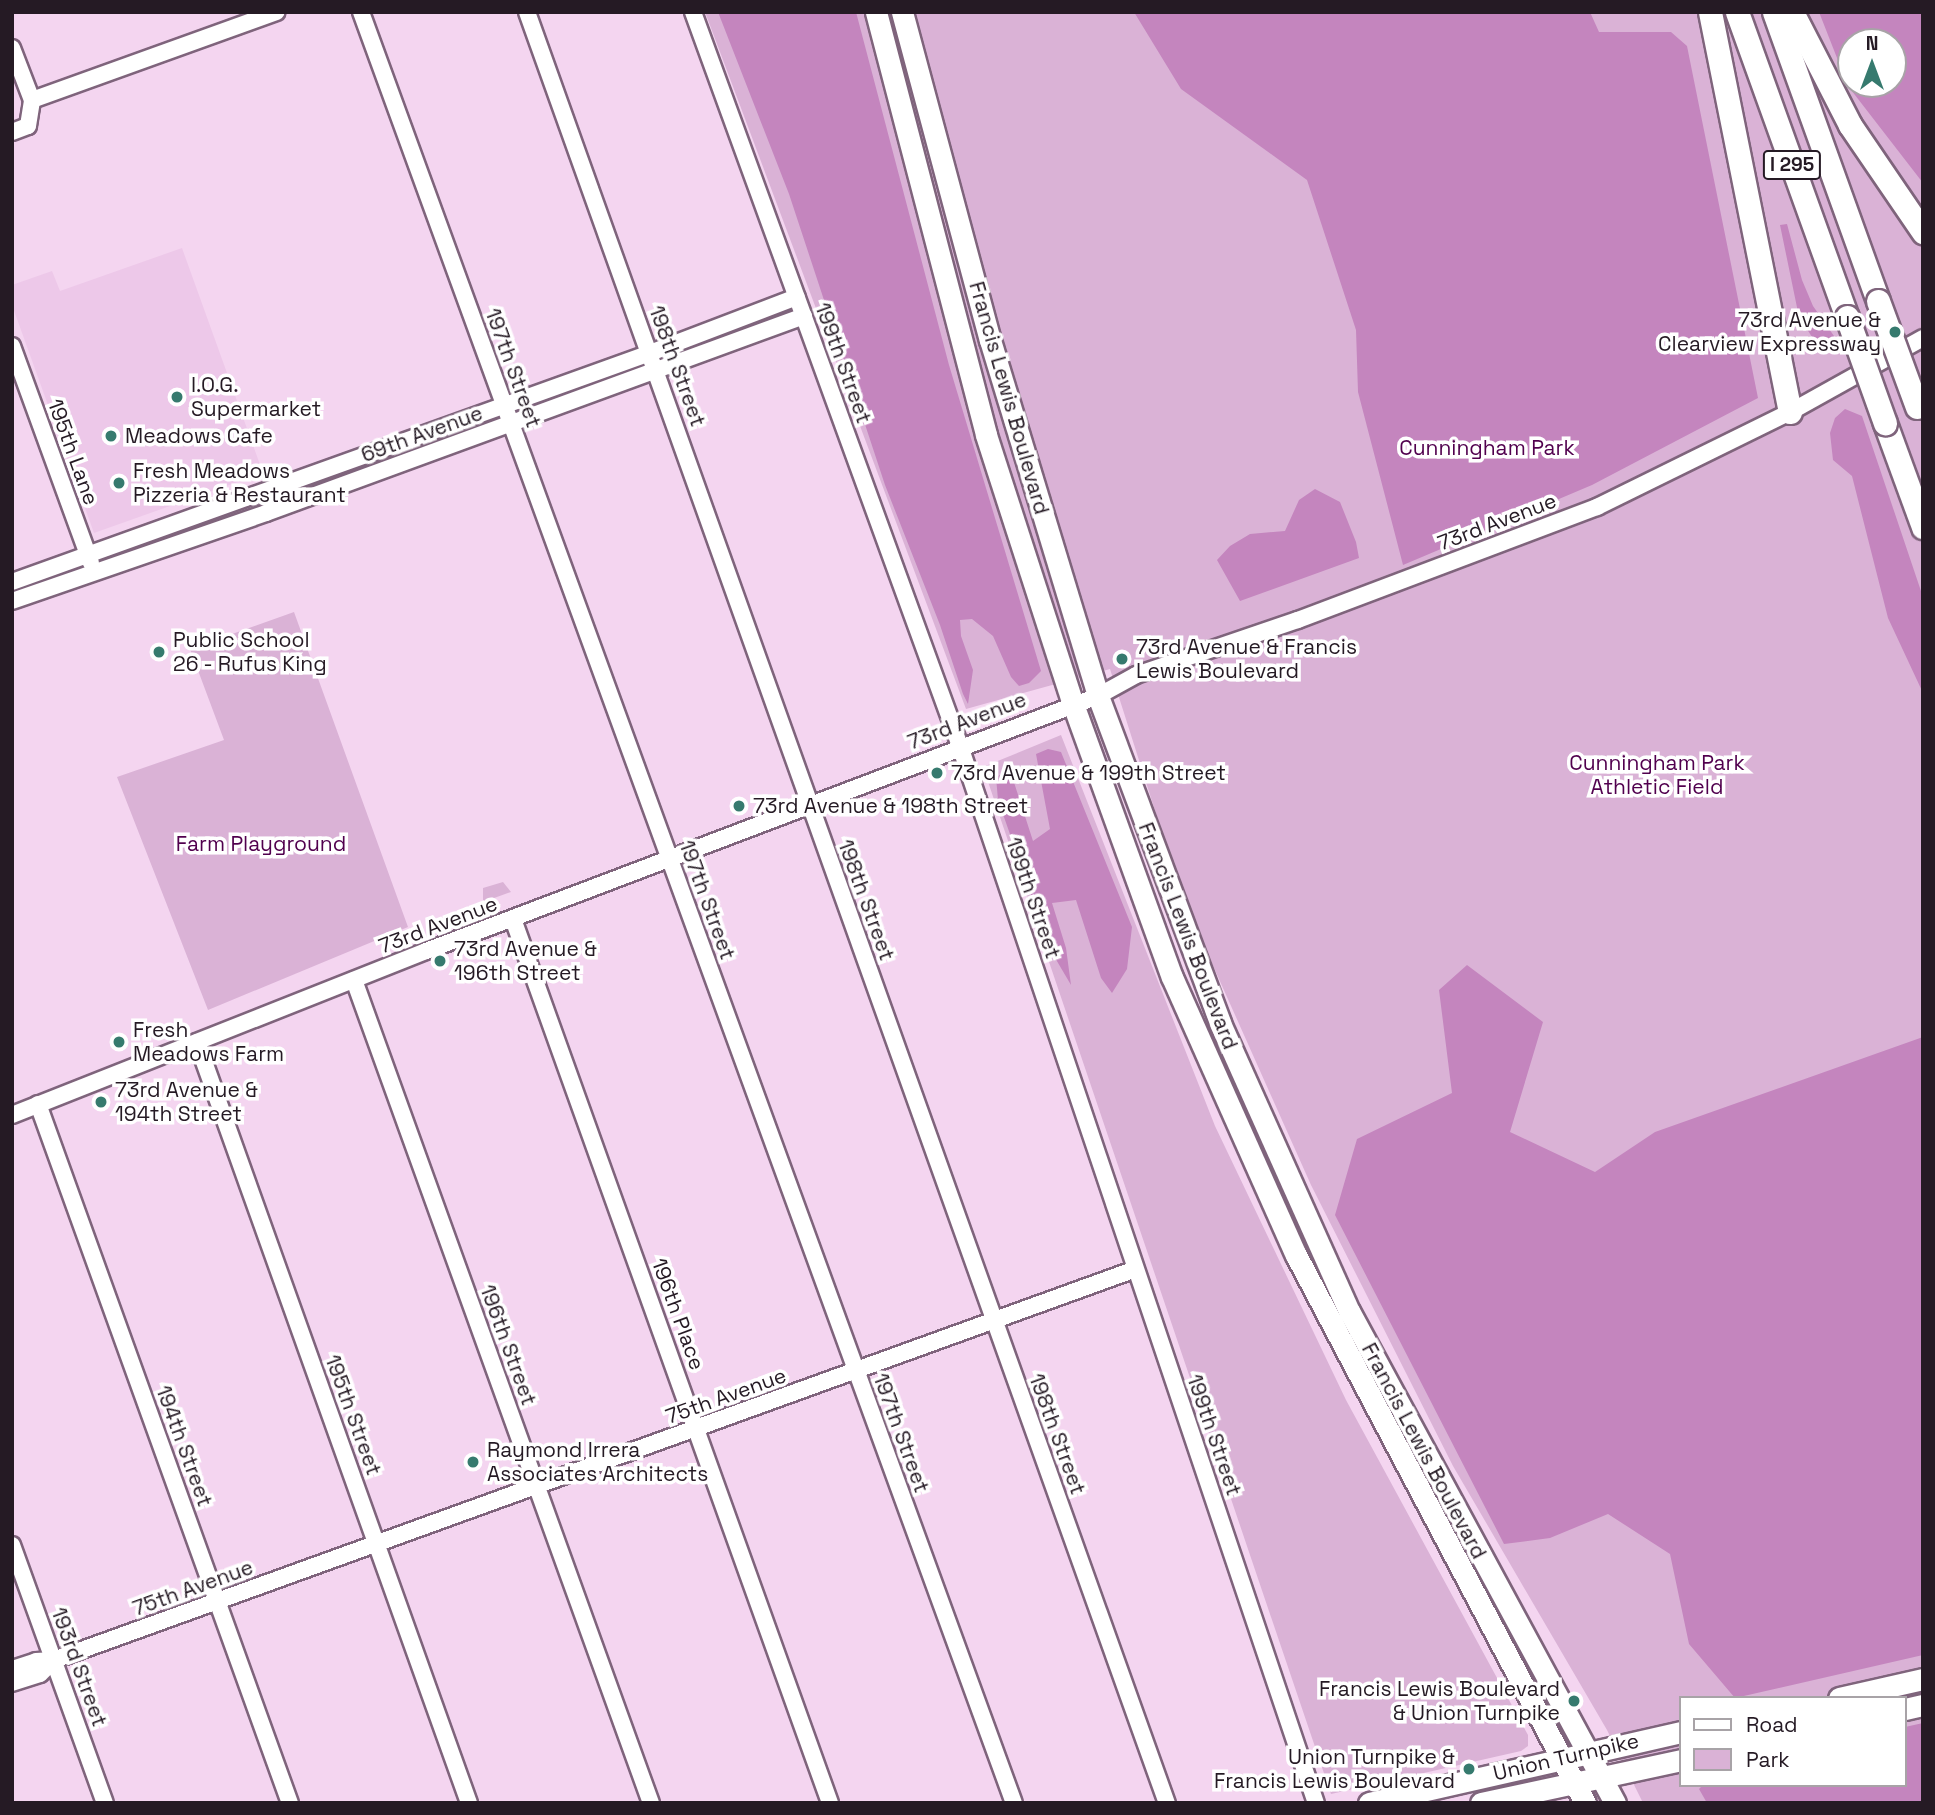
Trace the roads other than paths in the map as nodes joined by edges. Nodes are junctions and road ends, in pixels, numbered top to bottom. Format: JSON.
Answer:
{"nodes":[{"id":1,"x":277,"y":12,"type":"edge"},
{"id":2,"x":362,"y":12,"type":"edge"},
{"id":3,"x":527,"y":12,"type":"edge"},
{"id":4,"x":693,"y":12,"type":"edge"},
{"id":5,"x":876,"y":12,"type":"edge"},
{"id":6,"x":902,"y":12,"type":"edge"},
{"id":7,"x":1710,"y":12,"type":"edge"},
{"id":8,"x":1737,"y":12,"type":"edge"},
{"id":9,"x":1774,"y":12,"type":"edge"},
{"id":10,"x":1792,"y":12,"type":"edge"},
{"id":11,"x":12,"y":48,"type":"edge"},
{"id":12,"x":18,"y":79,"type":"edge"},
{"id":13,"x":33,"y":100,"type":"junction"},
{"id":14,"x":12,"y":132,"type":"edge"},
{"id":15,"x":1923,"y":232,"type":"edge"},
{"id":16,"x":797,"y":297,"type":"junction"},
{"id":17,"x":804,"y":316,"type":"junction"},
{"id":18,"x":1923,"y":338,"type":"edge"},
{"id":19,"x":12,"y":346,"type":"edge"},
{"id":20,"x":653,"y":361,"type":"junction"},
{"id":21,"x":503,"y":405,"type":"junction"},
{"id":22,"x":1790,"y":412,"type":"junction"},
{"id":23,"x":1920,"y":416,"type":"edge"},
{"id":24,"x":510,"y":424,"type":"junction"},
{"id":25,"x":1923,"y":527,"type":"edge"},
{"id":26,"x":88,"y":555,"type":"junction"},
{"id":27,"x":94,"y":572,"type":"junction"},
{"id":28,"x":12,"y":582,"type":"edge"},
{"id":29,"x":12,"y":601,"type":"edge"},
{"id":30,"x":1098,"y":696,"type":"junction"},
{"id":31,"x":1073,"y":704,"type":"junction"},
{"id":32,"x":960,"y":746,"type":"junction"},
{"id":33,"x":810,"y":803,"type":"junction"},
{"id":34,"x":669,"y":858,"type":"junction"},
{"id":35,"x":513,"y":919,"type":"junction"},
{"id":36,"x":354,"y":980,"type":"junction"},
{"id":37,"x":197,"y":1042,"type":"junction"},
{"id":38,"x":38,"y":1104,"type":"junction"},
{"id":39,"x":12,"y":1115,"type":"edge"},
{"id":40,"x":1136,"y":1269,"type":"junction"},
{"id":41,"x":994,"y":1321,"type":"junction"},
{"id":42,"x":856,"y":1371,"type":"junction"},
{"id":43,"x":696,"y":1429,"type":"junction"},
{"id":44,"x":537,"y":1486,"type":"junction"},
{"id":45,"x":377,"y":1544,"type":"junction"},
{"id":46,"x":12,"y":1545,"type":"edge"},
{"id":47,"x":217,"y":1602,"type":"junction"},
{"id":48,"x":54,"y":1660,"type":"junction"},
{"id":49,"x":12,"y":1669,"type":"edge"},
{"id":50,"x":1923,"y":1679,"type":"edge"},
{"id":51,"x":12,"y":1684,"type":"edge"},
{"id":52,"x":1848,"y":1696,"type":"edge"},
{"id":53,"x":1680,"y":1732,"type":"edge"},
{"id":54,"x":1587,"y":1751,"type":"junction"},
{"id":55,"x":1560,"y":1757,"type":"junction"},
{"id":56,"x":1680,"y":1760,"type":"edge"},
{"id":57,"x":1600,"y":1776,"type":"junction"},
{"id":58,"x":1572,"y":1781,"type":"junction"},
{"id":59,"x":105,"y":1803,"type":"edge"},
{"id":60,"x":290,"y":1803,"type":"edge"},
{"id":61,"x":469,"y":1803,"type":"edge"},
{"id":62,"x":651,"y":1803,"type":"edge"},
{"id":63,"x":830,"y":1803,"type":"edge"},
{"id":64,"x":1014,"y":1803,"type":"edge"},
{"id":65,"x":1167,"y":1803,"type":"edge"},
{"id":66,"x":1316,"y":1803,"type":"edge"},
{"id":67,"x":1369,"y":1803,"type":"edge"},
{"id":68,"x":1481,"y":1803,"type":"edge"},
{"id":69,"x":1585,"y":1803,"type":"edge"},
{"id":70,"x":1615,"y":1803,"type":"edge"}],
"edges":[{"from":1,"to":13,"type":"street"},
{"from":2,"to":21,"type":"street","name":"197th Street"},
{"from":3,"to":20,"type":"street","name":"198th Street"},
{"from":4,"to":16,"type":"street","name":"199th Street"},
{"from":5,"to":31,"type":"main road","name":"Francis Lewis Boulevard"},
{"from":6,"to":30,"type":"main road","name":"Francis Lewis Boulevard"},
{"from":7,"to":22,"type":"highway"},
{"from":8,"to":25,"type":"highway","number":"I 295","bridge":true},
{"from":9,"to":23,"type":"highway","number":"I 295","bridge":true},
{"from":10,"to":15,"type":"highway"},
{"from":11,"to":12,"type":"street"},
{"from":12,"to":13,"type":"street"},
{"from":13,"to":14,"type":"street"},
{"from":16,"to":17,"type":"street","name":"199th Street"},
{"from":16,"to":20,"type":"street","name":"69th Avenue"},
{"from":17,"to":20,"type":"street","name":"69th Avenue"},
{"from":17,"to":32,"type":"street","name":"199th Street"},
{"from":18,"to":22,"type":"street","name":"73rd Avenue"},
{"from":19,"to":26,"type":"street","name":"195th Lane"},
{"from":20,"to":21,"type":"street","name":"69th Avenue"},
{"from":20,"to":24,"type":"street","name":"69th Avenue"},
{"from":20,"to":33,"type":"street","name":"198th Street"},
{"from":21,"to":24,"type":"street","name":"197th Street"},
{"from":21,"to":26,"type":"street","name":"69th Avenue"},
{"from":22,"to":30,"type":"street","name":"73rd Avenue"},
{"from":24,"to":27,"type":"street","name":"69th Avenue"},
{"from":24,"to":34,"type":"street","name":"197th Street"},
{"from":26,"to":27,"type":"street","name":"195th Lane"},
{"from":26,"to":28,"type":"street","name":"69th Avenue"},
{"from":27,"to":29,"type":"street","name":"69th Avenue"},
{"from":30,"to":31,"type":"street","name":"73rd Avenue"},
{"from":30,"to":54,"type":"main road","name":"Francis Lewis Boulevard"},
{"from":31,"to":32,"type":"street","name":"73rd Avenue"},
{"from":31,"to":55,"type":"main road","name":"Francis Lewis Boulevard"},
{"from":32,"to":33,"type":"street","name":"73rd Avenue"},
{"from":32,"to":40,"type":"street","name":"199th Street"},
{"from":33,"to":34,"type":"street","name":"73rd Avenue"},
{"from":33,"to":41,"type":"street","name":"198th Street"},
{"from":34,"to":35,"type":"street","name":"73rd Avenue"},
{"from":34,"to":42,"type":"street","name":"197th Street"},
{"from":35,"to":36,"type":"street","name":"73rd Avenue"},
{"from":35,"to":43,"type":"street","name":"196th Place"},
{"from":36,"to":37,"type":"street","name":"73rd Avenue"},
{"from":36,"to":44,"type":"street","name":"196th Street"},
{"from":37,"to":38,"type":"street","name":"73rd Avenue"},
{"from":37,"to":45,"type":"street","name":"195th Street"},
{"from":38,"to":39,"type":"street","name":"73rd Avenue"},
{"from":38,"to":47,"type":"street","name":"194th Street"},
{"from":40,"to":41,"type":"street","name":"75th Avenue"},
{"from":40,"to":66,"type":"street","name":"199th Street"},
{"from":41,"to":42,"type":"street","name":"75th Avenue"},
{"from":41,"to":65,"type":"street","name":"198th Street"},
{"from":42,"to":43,"type":"street","name":"75th Avenue"},
{"from":42,"to":64,"type":"street","name":"197th Street"},
{"from":43,"to":44,"type":"street","name":"75th Avenue"},
{"from":43,"to":63,"type":"street","name":"196th Place"},
{"from":44,"to":45,"type":"street","name":"75th Avenue"},
{"from":44,"to":62,"type":"street","name":"196th Street"},
{"from":45,"to":47,"type":"street","name":"75th Avenue"},
{"from":45,"to":61,"type":"street","name":"195th Street"},
{"from":46,"to":48,"type":"street","name":"193rd Street"},
{"from":47,"to":48,"type":"street","name":"75th Avenue"},
{"from":47,"to":60,"type":"street","name":"194th Street"},
{"from":48,"to":49,"type":"street","name":"75th Avenue"},
{"from":48,"to":51,"type":"street","name":"75th Avenue"},
{"from":48,"to":59,"type":"street","name":"193rd Street"},
{"from":50,"to":52,"type":"main road"},
{"from":53,"to":54,"type":"main road","name":"Union Turnpike"},
{"from":54,"to":55,"type":"main road","name":"Union Turnpike"},
{"from":54,"to":57,"type":"main road","name":"Francis Lewis Boulevard"},
{"from":55,"to":58,"type":"main road","name":"Francis Lewis Boulevard"},
{"from":55,"to":67,"type":"main road","name":"Union Turnpike"},
{"from":56,"to":57,"type":"main road","name":"Union Turnpike"},
{"from":57,"to":58,"type":"main road","name":"Union Turnpike"},
{"from":57,"to":70,"type":"main road","name":"Francis Lewis Boulevard"},
{"from":58,"to":68,"type":"main road","name":"Union Turnpike"},
{"from":58,"to":69,"type":"main road","name":"Francis Lewis Boulevard"}]}
